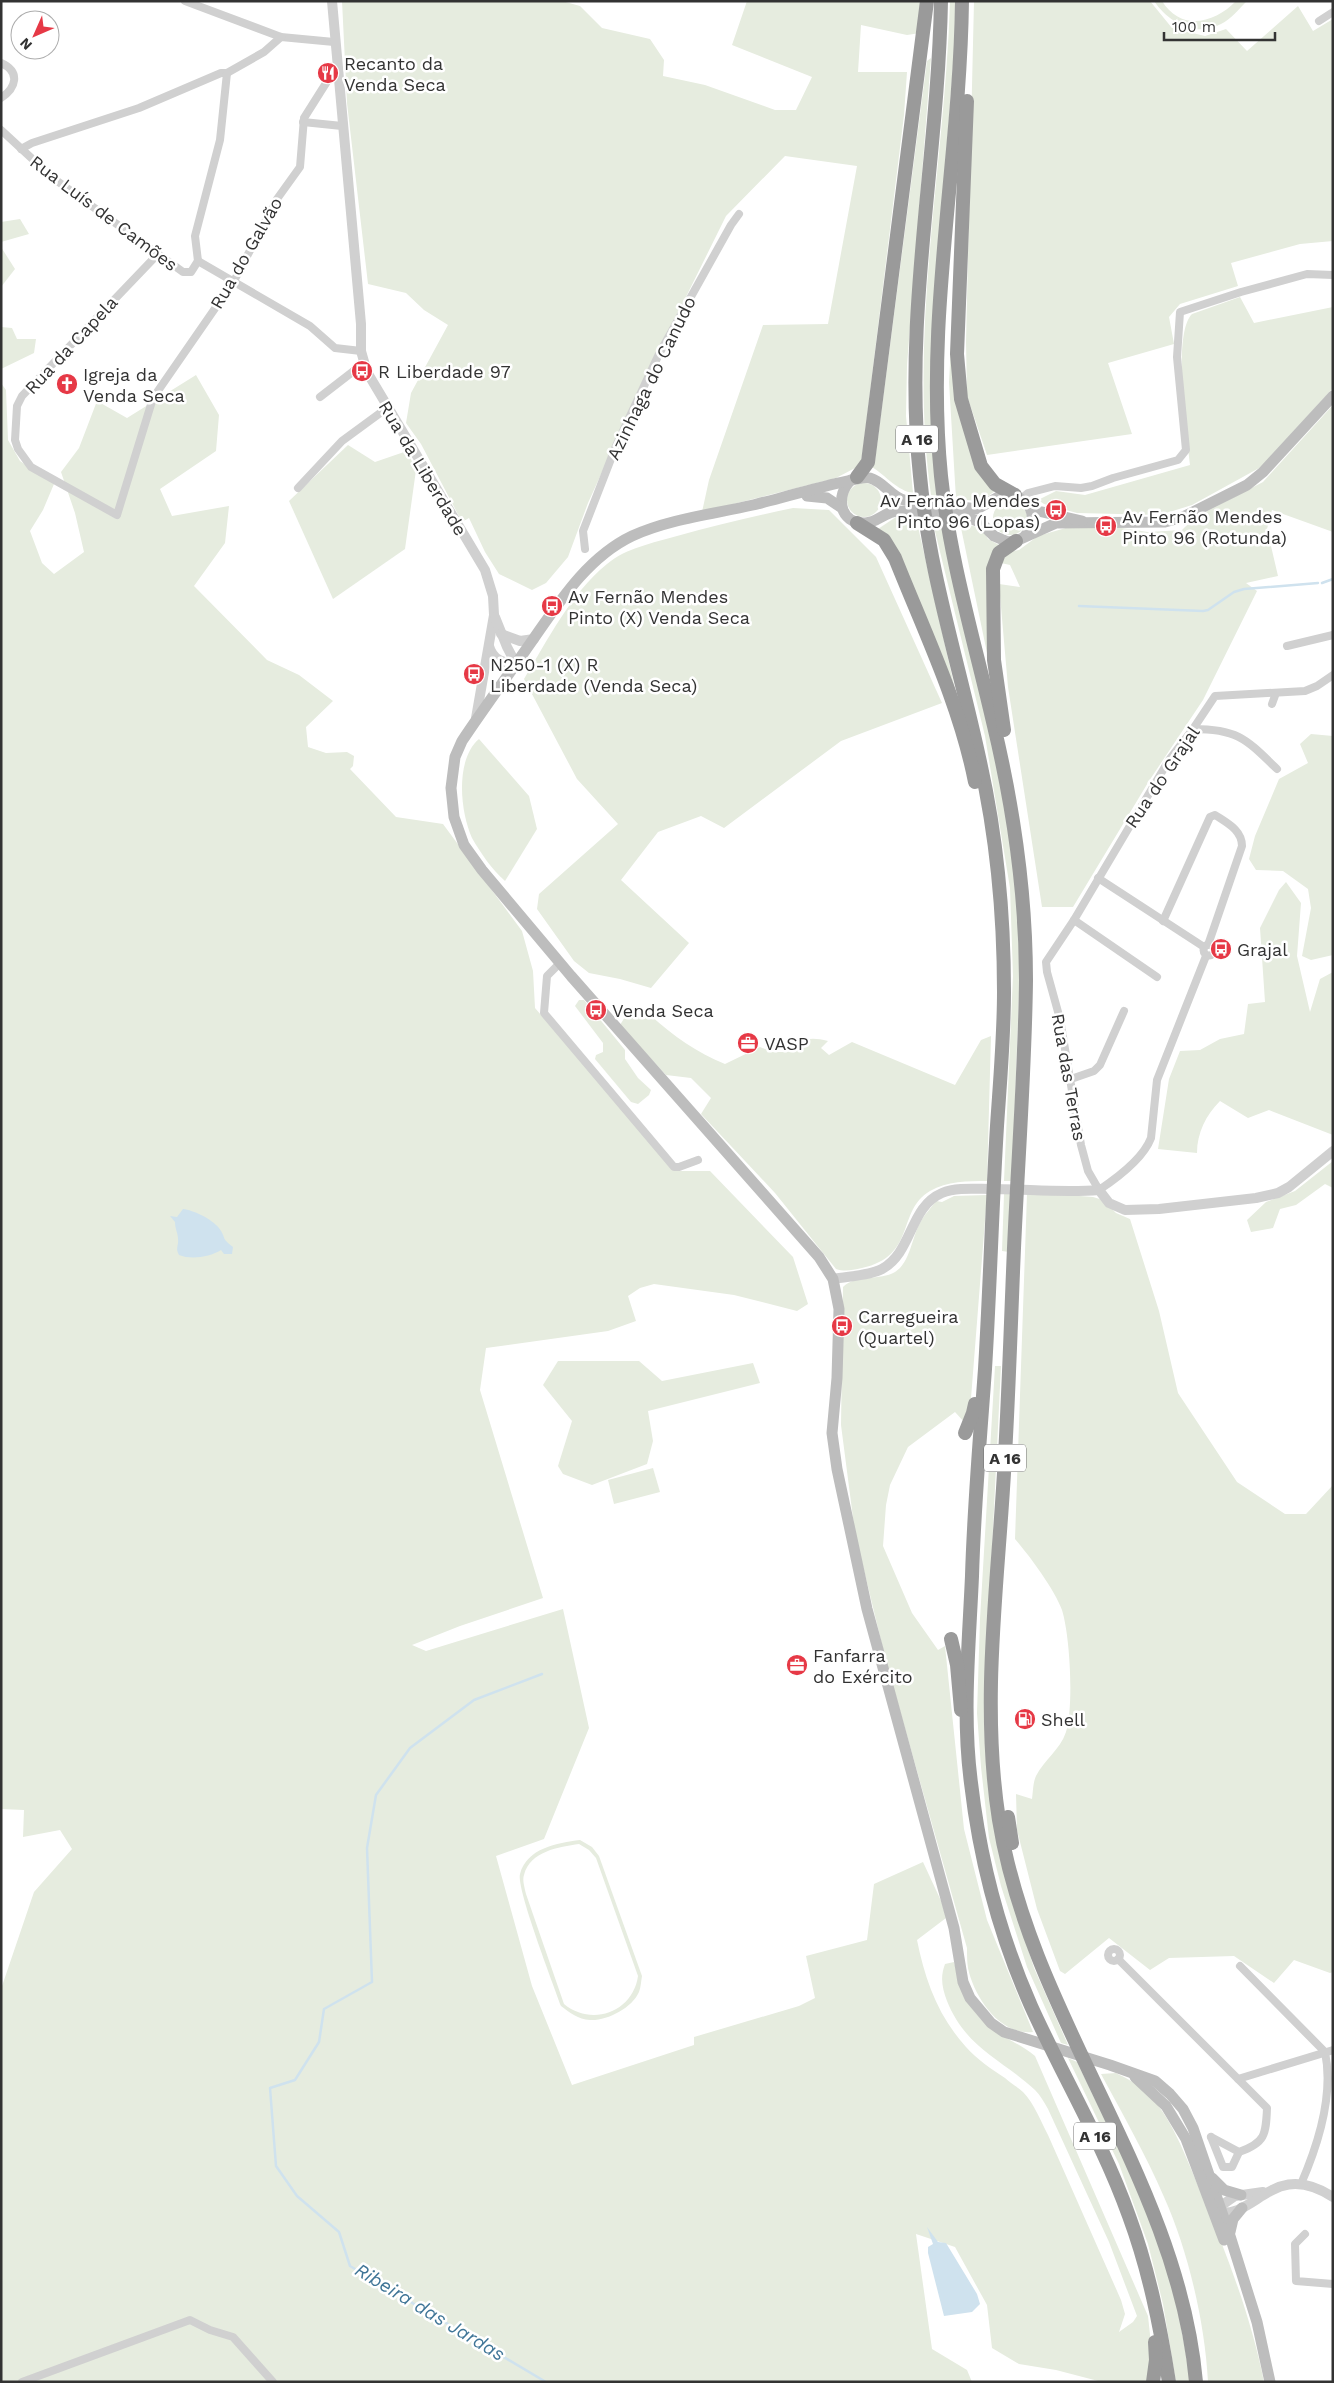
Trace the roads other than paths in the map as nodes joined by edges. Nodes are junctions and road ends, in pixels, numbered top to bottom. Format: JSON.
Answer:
{"nodes":[{"id":1,"x":185,"y":1,"type":"edge"},
{"id":2,"x":332,"y":1,"type":"edge"},
{"id":3,"x":927,"y":1,"type":"edge"},
{"id":4,"x":941,"y":1,"type":"edge"},
{"id":5,"x":962,"y":8,"type":"edge"},
{"id":6,"x":1333,"y":12,"type":"edge"},
{"id":7,"x":1319,"y":21,"type":"dead end"},
{"id":8,"x":281,"y":37,"type":"junction"},
{"id":9,"x":334,"y":42,"type":"junction"},
{"id":10,"x":1,"y":64,"type":"edge"},
{"id":11,"x":227,"y":72,"type":"junction"},
{"id":12,"x":337,"y":75,"type":"junction"},
{"id":13,"x":1,"y":98,"type":"edge"},
{"id":14,"x":303,"y":122,"type":"junction"},
{"id":15,"x":342,"y":126,"type":"junction"},
{"id":16,"x":1,"y":130,"type":"edge"},
{"id":17,"x":21,"y":149,"type":"junction"},
{"id":18,"x":739,"y":214,"type":"dead end"},
{"id":19,"x":157,"y":255,"type":"junction"},
{"id":20,"x":198,"y":261,"type":"junction"},
{"id":21,"x":1333,"y":275,"type":"edge"},
{"id":22,"x":234,"y":281,"type":"junction"},
{"id":23,"x":361,"y":351,"type":"junction"},
{"id":24,"x":364,"y":363,"type":"junction"},
{"id":25,"x":1333,"y":396,"type":"edge"},
{"id":26,"x":320,"y":397,"type":"dead end"},
{"id":27,"x":387,"y":408,"type":"junction"},
{"id":28,"x":854,"y":479,"type":"junction"},
{"id":29,"x":883,"y":487,"type":"junction"},
{"id":30,"x":298,"y":488,"type":"dead end"},
{"id":31,"x":792,"y":496,"type":"junction"},
{"id":32,"x":1022,"y":499,"type":"junction"},
{"id":33,"x":993,"y":501,"type":"junction"},
{"id":34,"x":905,"y":506,"type":"junction"},
{"id":35,"x":842,"y":508,"type":"junction"},
{"id":36,"x":968,"y":513,"type":"junction"},
{"id":37,"x":117,"y":515,"type":"joint"},
{"id":38,"x":881,"y":516,"type":"junction"},
{"id":39,"x":1082,"y":521,"type":"junction"},
{"id":40,"x":857,"y":523,"type":"junction"},
{"id":41,"x":989,"y":530,"type":"junction"},
{"id":42,"x":1019,"y":540,"type":"junction"},
{"id":43,"x":585,"y":549,"type":"dead end"},
{"id":44,"x":494,"y":615,"type":"junction"},
{"id":45,"x":501,"y":634,"type":"junction"},
{"id":46,"x":1333,"y":635,"type":"edge"},
{"id":47,"x":534,"y":639,"type":"junction"},
{"id":48,"x":489,"y":645,"type":"junction"},
{"id":49,"x":1287,"y":646,"type":"dead end"},
{"id":50,"x":516,"y":664,"type":"junction"},
{"id":51,"x":1333,"y":675,"type":"edge"},
{"id":52,"x":1276,"y":693,"type":"junction"},
{"id":53,"x":1272,"y":704,"type":"dead end"},
{"id":54,"x":475,"y":722,"type":"junction"},
{"id":55,"x":1194,"y":729,"type":"junction"},
{"id":56,"x":1277,"y":769,"type":"dead end"},
{"id":57,"x":1012,"y":810,"type":"junction"},
{"id":58,"x":998,"y":869,"type":"junction"},
{"id":59,"x":1098,"y":878,"type":"junction"},
{"id":60,"x":1074,"y":920,"type":"junction"},
{"id":61,"x":1163,"y":921,"type":"junction"},
{"id":62,"x":1206,"y":946,"type":"junction"},
{"id":63,"x":1046,"y":962,"type":"joint"},
{"id":64,"x":560,"y":963,"type":"junction"},
{"id":65,"x":1158,"y":976,"type":"dead end"},
{"id":66,"x":1124,"y":1012,"type":"dead end"},
{"id":67,"x":1071,"y":1079,"type":"junction"},
{"id":68,"x":1333,"y":1151,"type":"edge"},
{"id":69,"x":698,"y":1160,"type":"dead end"},
{"id":70,"x":1098,"y":1190,"type":"junction"},
{"id":71,"x":833,"y":1279,"type":"junction"},
{"id":72,"x":985,"y":1370,"type":"junction"},
{"id":73,"x":965,"y":1433,"type":"dead end"},
{"id":74,"x":1006,"y":1455,"type":"junction"},
{"id":75,"x":1008,"y":1550,"type":"dead end"},
{"id":76,"x":951,"y":1639,"type":"dead end"},
{"id":77,"x":966,"y":1724,"type":"junction"},
{"id":78,"x":1008,"y":1817,"type":"dead end"},
{"id":79,"x":1014,"y":1883,"type":"junction"},
{"id":80,"x":1118,"y":1959,"type":"dead end"},
{"id":81,"x":1240,"y":1966,"type":"dead end"},
{"id":82,"x":1329,"y":2051,"type":"edge"},
{"id":83,"x":1128,"y":2072,"type":"junction"},
{"id":84,"x":1238,"y":2079,"type":"junction"},
{"id":85,"x":1239,"y":2152,"type":"dead end"},
{"id":86,"x":1210,"y":2177,"type":"junction"},
{"id":87,"x":1301,"y":2184,"type":"junction"},
{"id":88,"x":1264,"y":2192,"type":"junction"},
{"id":89,"x":1241,"y":2195,"type":"junction"},
{"id":90,"x":1333,"y":2197,"type":"edge"},
{"id":91,"x":1242,"y":2208,"type":"junction"},
{"id":92,"x":1218,"y":2210,"type":"junction"},
{"id":93,"x":1305,"y":2234,"type":"dead end"},
{"id":94,"x":1230,"y":2236,"type":"junction"},
{"id":95,"x":1145,"y":2267,"type":"junction"},
{"id":96,"x":1333,"y":2284,"type":"edge"},
{"id":97,"x":1245,"y":2288,"type":"junction"},
{"id":98,"x":22,"y":2382,"type":"edge"},
{"id":99,"x":273,"y":2382,"type":"edge"},
{"id":100,"x":1153,"y":2382,"type":"edge"},
{"id":101,"x":1169,"y":2382,"type":"edge"},
{"id":102,"x":1196,"y":2382,"type":"edge"},
{"id":103,"x":1270,"y":2382,"type":"edge"}],
"edges":[{"from":1,"to":8,"type":"street"},
{"from":2,"to":9,"type":"street","name":"Rua da Liberdade"},
{"from":3,"to":28,"type":"highway","number":"A 16"},
{"from":4,"to":58,"type":"highway","number":"A 16"},
{"from":5,"to":32,"type":"highway","number":"A 16"},
{"from":5,"to":57,"type":"highway","number":"A 16"},
{"from":6,"to":7,"type":"street"},
{"from":8,"to":9,"type":"street"},
{"from":8,"to":11,"type":"street"},
{"from":9,"to":12,"type":"street","name":"Rua da Liberdade"},
{"from":10,"to":13,"type":"street"},
{"from":11,"to":17,"type":"street"},
{"from":11,"to":20,"type":"street"},
{"from":12,"to":14,"type":"street","name":"Rua do Galvão"},
{"from":12,"to":15,"type":"street","name":"Rua da Liberdade"},
{"from":14,"to":15,"type":"street"},
{"from":14,"to":22,"type":"street","name":"Rua do Galvão"},
{"from":15,"to":23,"type":"street","name":"Rua da Liberdade"},
{"from":16,"to":17,"type":"street","name":"Rua Luís de Camões"},
{"from":17,"to":19,"type":"street","name":"Rua Luís de Camões"},
{"from":18,"to":43,"type":"street","name":"Azinhaga do Canudo"},
{"from":19,"to":20,"type":"street","name":"Rua Luís de Camões"},
{"from":19,"to":37,"type":"street","name":"Rua da Capela"},
{"from":20,"to":22,"type":"street","name":"Rua Luís de Camões"},
{"from":21,"to":32,"type":"street"},
{"from":22,"to":23,"type":"street","name":"Rua Luís de Camões"},
{"from":22,"to":37,"type":"street","name":"Rua do Galvão"},
{"from":23,"to":24,"type":"street","name":"Rua da Liberdade"},
{"from":24,"to":26,"type":"street"},
{"from":24,"to":27,"type":"street","name":"Rua da Liberdade"},
{"from":25,"to":39,"type":"main road"},
{"from":27,"to":30,"type":"street"},
{"from":27,"to":44,"type":"street","name":"Rua da Liberdade"},
{"from":28,"to":29,"type":"main road"},
{"from":28,"to":31,"type":"main road"},
{"from":28,"to":35,"type":"main road"},
{"from":29,"to":34,"type":"main road"},
{"from":29,"to":38,"type":"main road"},
{"from":31,"to":35,"type":"main road"},
{"from":31,"to":47,"type":"main road"},
{"from":32,"to":33,"type":"main road"},
{"from":32,"to":39,"type":"main road"},
{"from":32,"to":42,"type":"main road"},
{"from":33,"to":36,"type":"main road"},
{"from":33,"to":41,"type":"main road"},
{"from":34,"to":36,"type":"main road"},
{"from":34,"to":38,"type":"main road"},
{"from":35,"to":40,"type":"main road"},
{"from":36,"to":41,"type":"main road"},
{"from":38,"to":40,"type":"main road"},
{"from":39,"to":42,"type":"main road"},
{"from":40,"to":58,"type":"highway","number":"A 16"},
{"from":41,"to":42,"type":"main road"},
{"from":42,"to":57,"type":"highway","number":"A 16"},
{"from":44,"to":45,"type":"street"},
{"from":44,"to":48,"type":"street","name":"Rua da Liberdade"},
{"from":45,"to":47,"type":"street"},
{"from":45,"to":50,"type":"street"},
{"from":46,"to":49,"type":"street"},
{"from":47,"to":50,"type":"main road"},
{"from":48,"to":50,"type":"street"},
{"from":48,"to":54,"type":"street","name":"Rua da Liberdade"},
{"from":50,"to":54,"type":"main road"},
{"from":51,"to":52,"type":"street","name":"Rua do Grajal"},
{"from":52,"to":53,"type":"street"},
{"from":52,"to":55,"type":"street","name":"Rua do Grajal"},
{"from":54,"to":64,"type":"main road"},
{"from":55,"to":56,"type":"street"},
{"from":55,"to":59,"type":"street","name":"Rua do Grajal"},
{"from":57,"to":74,"type":"highway","number":"A 16"},
{"from":58,"to":72,"type":"highway","number":"A 16"},
{"from":59,"to":60,"type":"street","name":"Rua do Grajal"},
{"from":59,"to":61,"type":"street"},
{"from":60,"to":63,"type":"street","name":"Rua do Grajal"},
{"from":60,"to":65,"type":"street"},
{"from":61,"to":62,"type":"street"},
{"from":61,"to":62,"type":"street"},
{"from":62,"to":70,"type":"street"},
{"from":63,"to":67,"type":"street","name":"Rua das Terras"},
{"from":64,"to":69,"type":"street"},
{"from":64,"to":71,"type":"main road"},
{"from":66,"to":67,"type":"street"},
{"from":67,"to":70,"type":"street","name":"Rua das Terras"},
{"from":68,"to":70,"type":"street"},
{"from":70,"to":71,"type":"street"},
{"from":71,"to":83,"type":"main road"},
{"from":72,"to":73,"type":"highway"},
{"from":72,"to":77,"type":"highway","number":"A 16"},
{"from":74,"to":75,"type":"highway"},
{"from":74,"to":79,"type":"highway","number":"A 16"},
{"from":76,"to":77,"type":"highway"},
{"from":77,"to":95,"type":"highway","number":"A 16"},
{"from":78,"to":79,"type":"highway"},
{"from":79,"to":102,"type":"highway","number":"A 16"},
{"from":80,"to":84,"type":"street"},
{"from":81,"to":82,"type":"street"},
{"from":82,"to":84,"type":"street"},
{"from":82,"to":87,"type":"street"},
{"from":83,"to":86,"type":"main road"},
{"from":83,"to":92,"type":"main road"},
{"from":84,"to":85,"type":"street"},
{"from":86,"to":89,"type":"main road"},
{"from":86,"to":92,"type":"main road"},
{"from":87,"to":88,"type":"street"},
{"from":87,"to":90,"type":"street"},
{"from":88,"to":89,"type":"street"},
{"from":88,"to":91,"type":"street"},
{"from":89,"to":92,"type":"street"},
{"from":91,"to":92,"type":"street"},
{"from":91,"to":94,"type":"main road"},
{"from":92,"to":94,"type":"main road"},
{"from":92,"to":97,"type":"main road"},
{"from":93,"to":96,"type":"street"},
{"from":94,"to":97,"type":"main road"},
{"from":95,"to":100,"type":"highway","number":"A 16"},
{"from":95,"to":101,"type":"highway","number":"A 16"},
{"from":97,"to":103,"type":"main road"},
{"from":98,"to":99,"type":"street"}]}
